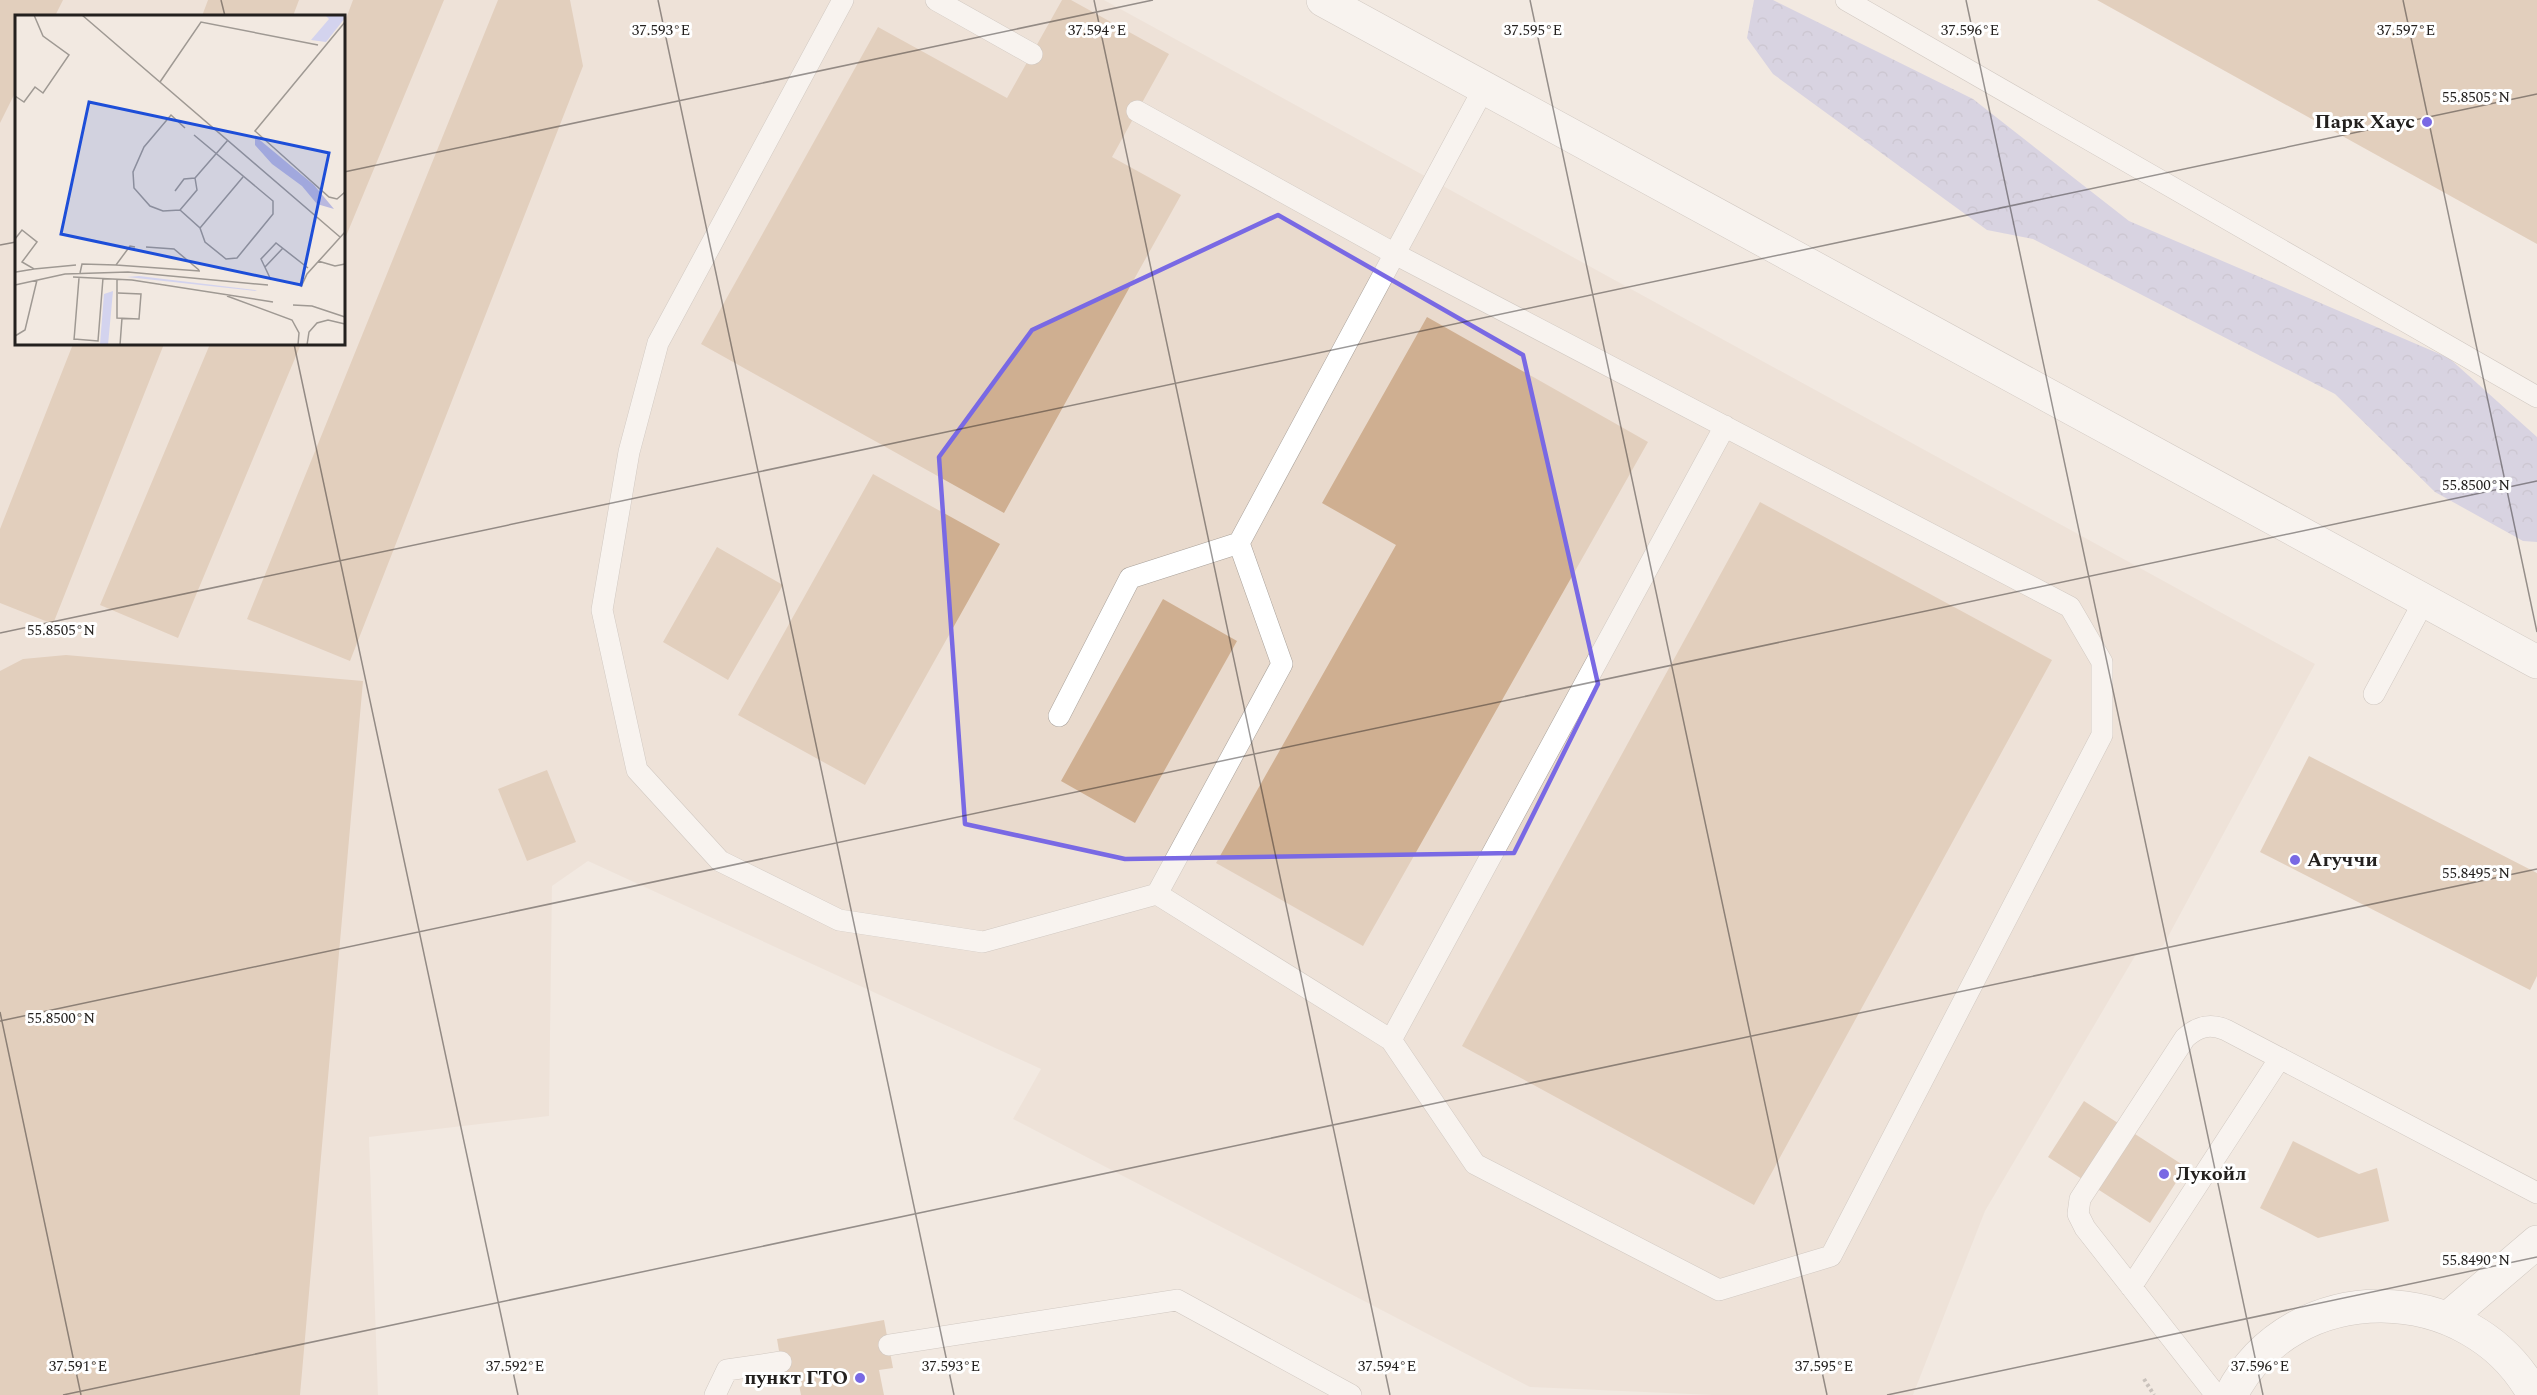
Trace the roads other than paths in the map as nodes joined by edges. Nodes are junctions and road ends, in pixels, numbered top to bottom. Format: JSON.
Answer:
{"nodes":[{"id":1,"x":843,"y":0,"type":"edge"},
{"id":2,"x":936,"y":0,"type":"edge"},
{"id":3,"x":1323,"y":0,"type":"edge"},
{"id":4,"x":1846,"y":0,"type":"edge"},
{"id":5,"x":1032,"y":54,"type":"dead end"},
{"id":6,"x":1484,"y":88,"type":"junction"},
{"id":7,"x":1137,"y":111,"type":"dead end"},
{"id":8,"x":1395,"y":254,"type":"junction"},
{"id":9,"x":2537,"y":396,"type":"edge"},
{"id":10,"x":1725,"y":426,"type":"junction"},
{"id":11,"x":1239,"y":543,"type":"junction"},
{"id":12,"x":2424,"y":601,"type":"junction"},
{"id":13,"x":2537,"y":662,"type":"edge"},
{"id":14,"x":2374,"y":694,"type":"dead end"},
{"id":15,"x":1059,"y":716,"type":"dead end"},
{"id":16,"x":1157,"y":894,"type":"junction"},
{"id":17,"x":1391,"y":1040,"type":"junction"},
{"id":18,"x":2280,"y":1058,"type":"junction"},
{"id":19,"x":2537,"y":1193,"type":"edge"},
{"id":20,"x":2537,"y":1242,"type":"edge"},
{"id":21,"x":2131,"y":1287,"type":"junction"},
{"id":22,"x":2448,"y":1318,"type":"junction"},
{"id":23,"x":889,"y":1345,"type":"dead end"},
{"id":24,"x":781,"y":1362,"type":"dead end"},
{"id":25,"x":715,"y":1395,"type":"edge"},
{"id":26,"x":1352,"y":1395,"type":"edge"},
{"id":27,"x":2216,"y":1395,"type":"edge"},
{"id":28,"x":2231,"y":1395,"type":"edge"},
{"id":29,"x":2534,"y":1395,"type":"edge"}],
"edges":[{"from":1,"to":16,"type":"lane"},
{"from":2,"to":5,"type":"lane"},
{"from":3,"to":6,"type":"street"},
{"from":4,"to":9,"type":"lane"},
{"from":6,"to":8,"type":"lane"},
{"from":6,"to":12,"type":"street"},
{"from":7,"to":8,"type":"lane"},
{"from":8,"to":10,"type":"lane"},
{"from":8,"to":11,"type":"lane"},
{"from":10,"to":17,"type":"lane"},
{"from":10,"to":17,"type":"lane"},
{"from":11,"to":15,"type":"lane"},
{"from":11,"to":16,"type":"lane"},
{"from":12,"to":13,"type":"street"},
{"from":12,"to":14,"type":"lane"},
{"from":16,"to":17,"type":"lane"},
{"from":18,"to":19,"type":"lane"},
{"from":18,"to":21,"type":"lane"},
{"from":18,"to":21,"type":"lane"},
{"from":20,"to":22,"type":"street"},
{"from":21,"to":27,"type":"lane"},
{"from":22,"to":28,"type":"street"},
{"from":22,"to":29,"type":"street"},
{"from":23,"to":26,"type":"lane"},
{"from":24,"to":25,"type":"lane"}]}
